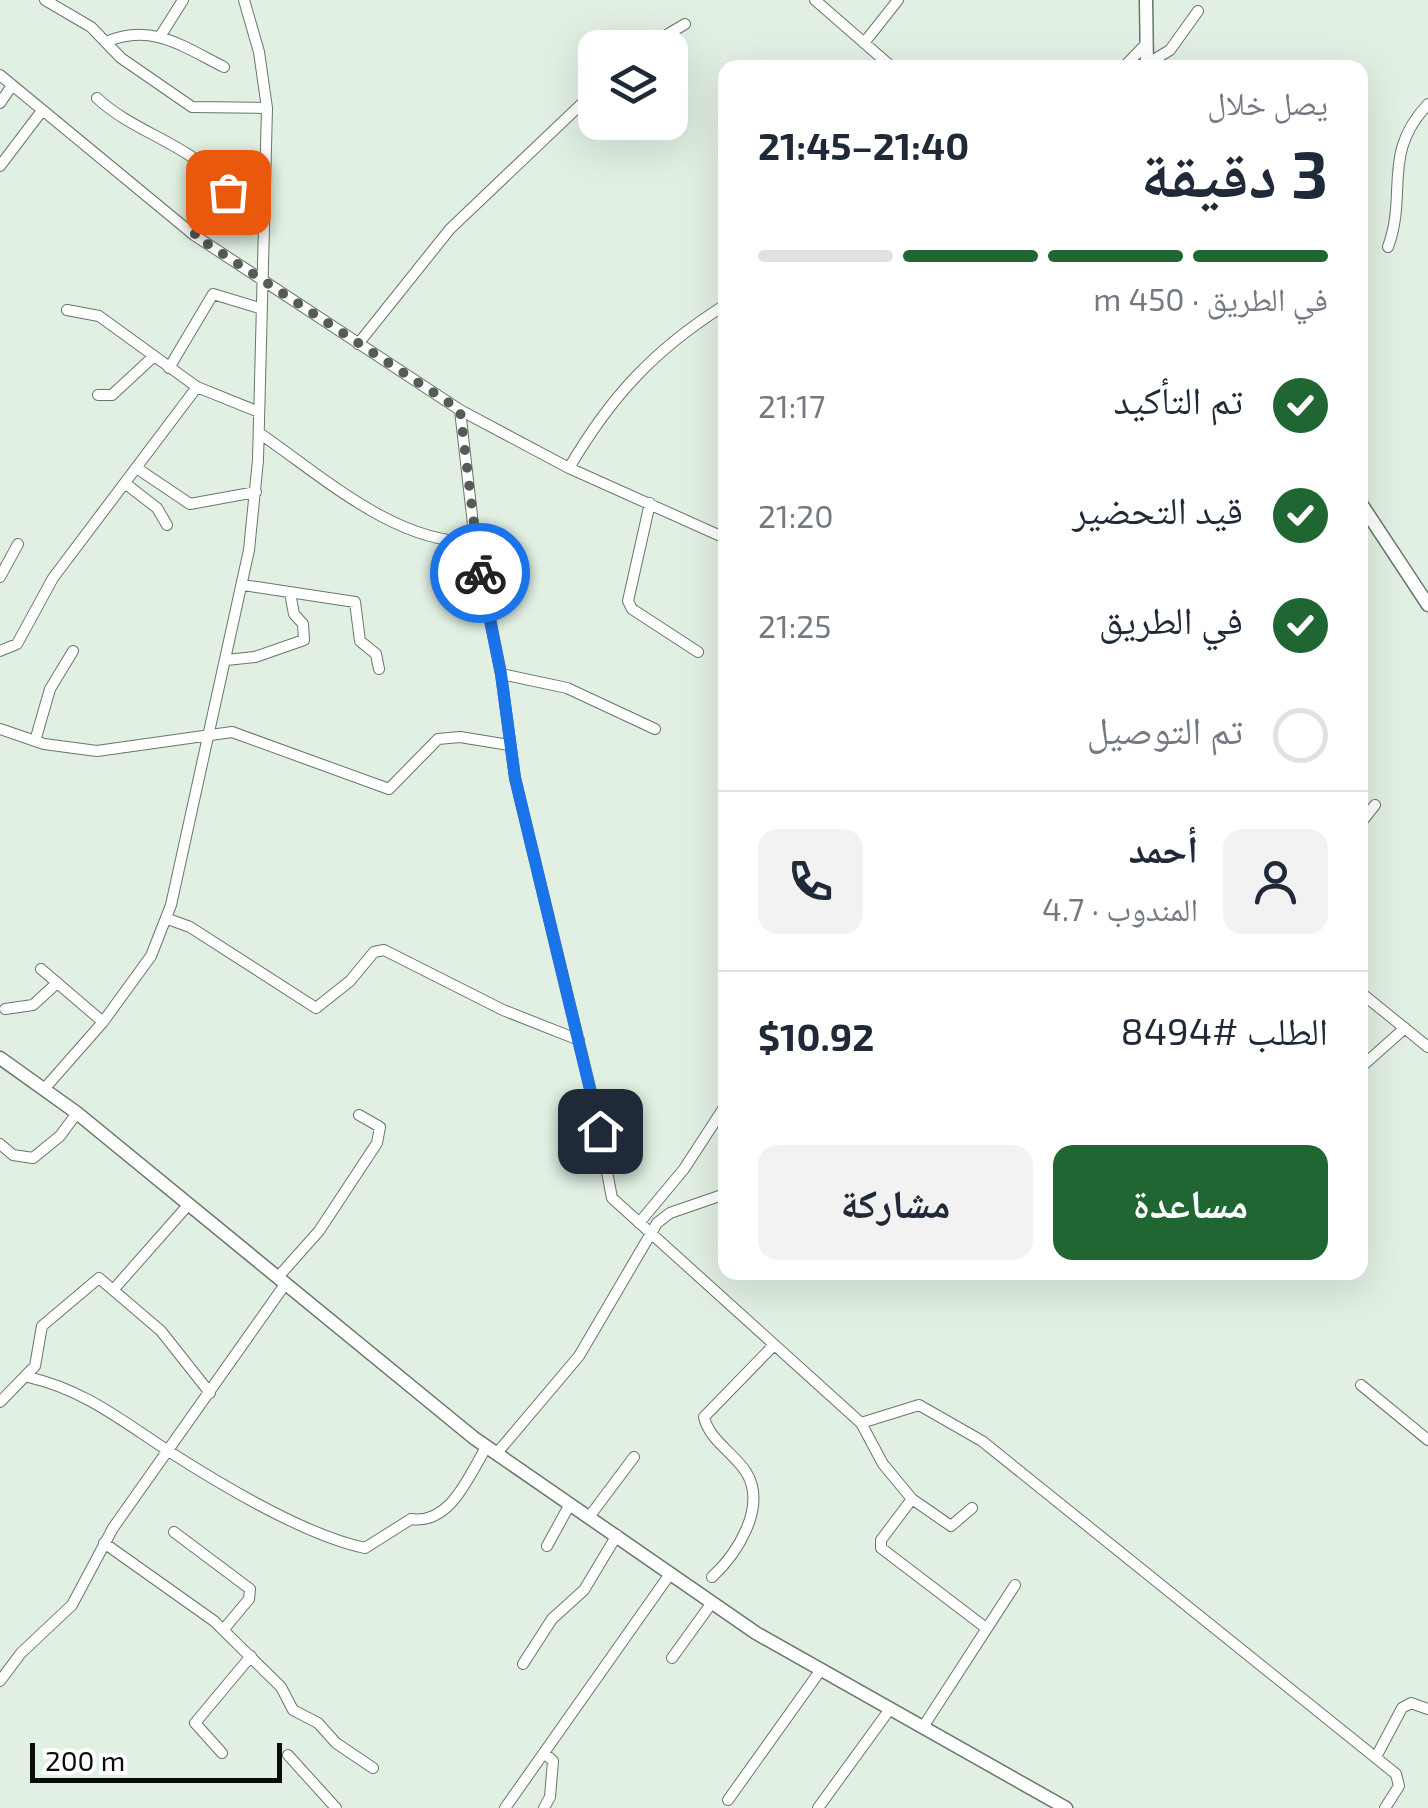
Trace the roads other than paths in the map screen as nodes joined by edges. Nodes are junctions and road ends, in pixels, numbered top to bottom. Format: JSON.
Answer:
{"nodes":[{"id":1,"x":45,"y":0,"type":"edge"},
{"id":2,"x":182,"y":0,"type":"edge"},
{"id":3,"x":244,"y":0,"type":"edge"},
{"id":4,"x":814,"y":0,"type":"edge"},
{"id":5,"x":898,"y":0,"type":"edge"},
{"id":6,"x":1146,"y":0,"type":"edge"},
{"id":7,"x":1198,"y":11,"type":"dead end"},
{"id":8,"x":685,"y":24,"type":"dead end"},
{"id":9,"x":675,"y":30,"type":"edge"},
{"id":10,"x":162,"y":36,"type":"junction"},
{"id":11,"x":106,"y":42,"type":"junction"},
{"id":12,"x":864,"y":43,"type":"junction"},
{"id":13,"x":1146,"y":44,"type":"junction"},
{"id":14,"x":884,"y":60,"type":"edge"},
{"id":15,"x":1131,"y":60,"type":"edge"},
{"id":16,"x":1147,"y":60,"type":"edge"},
{"id":17,"x":1156,"y":60,"type":"edge"},
{"id":18,"x":224,"y":67,"type":"dead end"},
{"id":19,"x":0,"y":76,"type":"edge"},
{"id":20,"x":12,"y":87,"type":"junction"},
{"id":21,"x":97,"y":98,"type":"dead end"},
{"id":22,"x":0,"y":103,"type":"edge"},
{"id":23,"x":1428,"y":104,"type":"edge"},
{"id":24,"x":578,"y":107,"type":"edge"},
{"id":25,"x":267,"y":108,"type":"junction"},
{"id":26,"x":40,"y":112,"type":"junction"},
{"id":27,"x":0,"y":166,"type":"edge"},
{"id":28,"x":194,"y":235,"type":"junction"},
{"id":29,"x":1388,"y":247,"type":"dead end"},
{"id":30,"x":259,"y":280,"type":"junction"},
{"id":31,"x":259,"y":308,"type":"junction"},
{"id":32,"x":66,"y":310,"type":"dead end"},
{"id":33,"x":718,"y":310,"type":"edge"},
{"id":34,"x":358,"y":344,"type":"junction"},
{"id":35,"x":154,"y":357,"type":"junction"},
{"id":36,"x":169,"y":368,"type":"junction"},
{"id":37,"x":197,"y":388,"type":"junction"},
{"id":38,"x":98,"y":395,"type":"dead end"},
{"id":39,"x":460,"y":410,"type":"junction"},
{"id":40,"x":259,"y":412,"type":"junction"},
{"id":41,"x":258,"y":433,"type":"junction"},
{"id":42,"x":570,"y":468,"type":"junction"},
{"id":43,"x":138,"y":469,"type":"junction"},
{"id":44,"x":126,"y":484,"type":"junction"},
{"id":45,"x":256,"y":492,"type":"junction"},
{"id":46,"x":650,"y":503,"type":"junction"},
{"id":47,"x":1368,"y":514,"type":"edge"},
{"id":48,"x":167,"y":525,"type":"dead end"},
{"id":49,"x":718,"y":535,"type":"edge"},
{"id":50,"x":474,"y":542,"type":"junction"},
{"id":51,"x":18,"y":544,"type":"dead end"},
{"id":52,"x":0,"y":577,"type":"edge"},
{"id":53,"x":243,"y":585,"type":"junction"},
{"id":54,"x":290,"y":593,"type":"junction"},
{"id":55,"x":1428,"y":605,"type":"edge"},
{"id":56,"x":74,"y":650,"type":"dead end"},
{"id":57,"x":0,"y":652,"type":"edge"},
{"id":58,"x":698,"y":652,"type":"dead end"},
{"id":59,"x":226,"y":660,"type":"junction"},
{"id":60,"x":379,"y":669,"type":"dead end"},
{"id":61,"x":501,"y":674,"type":"junction"},
{"id":62,"x":0,"y":728,"type":"edge"},
{"id":63,"x":655,"y":730,"type":"dead end"},
{"id":64,"x":209,"y":737,"type":"junction"},
{"id":65,"x":34,"y":741,"type":"junction"},
{"id":66,"x":509,"y":744,"type":"junction"},
{"id":67,"x":1375,"y":804,"type":"dead end"},
{"id":68,"x":1368,"y":813,"type":"edge"},
{"id":69,"x":168,"y":918,"type":"junction"},
{"id":70,"x":41,"y":969,"type":"dead end"},
{"id":71,"x":57,"y":983,"type":"junction"},
{"id":72,"x":1368,"y":998,"type":"edge"},
{"id":73,"x":5,"y":1008,"type":"dead end"},
{"id":74,"x":103,"y":1022,"type":"junction"},
{"id":75,"x":1405,"y":1028,"type":"junction"},
{"id":76,"x":579,"y":1040,"type":"junction"},
{"id":77,"x":1428,"y":1047,"type":"edge"},
{"id":78,"x":0,"y":1058,"type":"edge"},
{"id":79,"x":1368,"y":1061,"type":"edge"},
{"id":80,"x":45,"y":1088,"type":"junction"},
{"id":81,"x":77,"y":1113,"type":"junction"},
{"id":82,"x":360,"y":1116,"type":"dead end"},
{"id":83,"x":718,"y":1117,"type":"edge"},
{"id":84,"x":0,"y":1144,"type":"edge"},
{"id":85,"x":718,"y":1197,"type":"edge"},
{"id":86,"x":189,"y":1204,"type":"junction"},
{"id":87,"x":639,"y":1223,"type":"junction"},
{"id":88,"x":650,"y":1232,"type":"junction"},
{"id":89,"x":283,"y":1280,"type":"junction"},
{"id":90,"x":114,"y":1289,"type":"junction"},
{"id":91,"x":774,"y":1345,"type":"junction"},
{"id":92,"x":28,"y":1376,"type":"junction"},
{"id":93,"x":1361,"y":1384,"type":"dead end"},
{"id":94,"x":210,"y":1393,"type":"junction"},
{"id":95,"x":0,"y":1402,"type":"edge"},
{"id":96,"x":861,"y":1423,"type":"junction"},
{"id":97,"x":1428,"y":1440,"type":"edge"},
{"id":98,"x":492,"y":1450,"type":"junction"},
{"id":99,"x":170,"y":1452,"type":"junction"},
{"id":100,"x":634,"y":1456,"type":"dead end"},
{"id":101,"x":912,"y":1498,"type":"junction"},
{"id":102,"x":570,"y":1504,"type":"junction"},
{"id":103,"x":972,"y":1508,"type":"dead end"},
{"id":104,"x":588,"y":1517,"type":"junction"},
{"id":105,"x":174,"y":1532,"type":"dead end"},
{"id":106,"x":616,"y":1535,"type":"junction"},
{"id":107,"x":104,"y":1543,"type":"junction"},
{"id":108,"x":547,"y":1546,"type":"dead end"},
{"id":109,"x":670,"y":1574,"type":"junction"},
{"id":110,"x":712,"y":1576,"type":"dead end"},
{"id":111,"x":1015,"y":1585,"type":"dead end"},
{"id":112,"x":711,"y":1604,"type":"junction"},
{"id":113,"x":986,"y":1628,"type":"junction"},
{"id":114,"x":224,"y":1630,"type":"junction"},
{"id":115,"x":251,"y":1656,"type":"junction"},
{"id":116,"x":672,"y":1658,"type":"dead end"},
{"id":117,"x":523,"y":1664,"type":"dead end"},
{"id":118,"x":820,"y":1670,"type":"junction"},
{"id":119,"x":0,"y":1681,"type":"edge"},
{"id":120,"x":890,"y":1708,"type":"junction"},
{"id":121,"x":1428,"y":1708,"type":"edge"},
{"id":122,"x":923,"y":1727,"type":"junction"},
{"id":123,"x":222,"y":1753,"type":"dead end"},
{"id":124,"x":544,"y":1753,"type":"junction"},
{"id":125,"x":288,"y":1755,"type":"dead end"},
{"id":126,"x":1376,"y":1757,"type":"junction"},
{"id":127,"x":373,"y":1768,"type":"dead end"},
{"id":128,"x":728,"y":1800,"type":"dead end"},
{"id":129,"x":336,"y":1808,"type":"edge"},
{"id":130,"x":504,"y":1808,"type":"edge"},
{"id":131,"x":544,"y":1808,"type":"edge"},
{"id":132,"x":818,"y":1808,"type":"edge"},
{"id":133,"x":1066,"y":1808,"type":"edge"},
{"id":134,"x":1385,"y":1808,"type":"edge"}],
"edges":[{"from":1,"to":11,"type":"street"},
{"from":2,"to":10,"type":"street"},
{"from":3,"to":25,"type":"street"},
{"from":4,"to":12,"type":"street"},
{"from":5,"to":12,"type":"street"},
{"from":6,"to":13,"type":"street"},
{"from":7,"to":17,"type":"street"},
{"from":8,"to":9,"type":"street"},
{"from":10,"to":11,"type":"street"},
{"from":10,"to":18,"type":"street"},
{"from":11,"to":25,"type":"street"},
{"from":12,"to":14,"type":"street"},
{"from":13,"to":15,"type":"street"},
{"from":13,"to":16,"type":"street"},
{"from":19,"to":20,"type":"street"},
{"from":20,"to":22,"type":"street"},
{"from":20,"to":26,"type":"street"},
{"from":21,"to":28,"type":"street"},
{"from":23,"to":29,"type":"street"},
{"from":24,"to":34,"type":"street"},
{"from":25,"to":30,"type":"street"},
{"from":26,"to":27,"type":"street"},
{"from":26,"to":28,"type":"street"},
{"from":28,"to":30,"type":"street"},
{"from":30,"to":31,"type":"street"},
{"from":30,"to":34,"type":"street"},
{"from":31,"to":36,"type":"street"},
{"from":31,"to":40,"type":"street"},
{"from":32,"to":35,"type":"street"},
{"from":33,"to":42,"type":"street"},
{"from":34,"to":39,"type":"street"},
{"from":35,"to":36,"type":"street"},
{"from":35,"to":38,"type":"street"},
{"from":36,"to":37,"type":"street"},
{"from":37,"to":40,"type":"street"},
{"from":37,"to":43,"type":"street"},
{"from":39,"to":42,"type":"street"},
{"from":39,"to":50,"type":"street"},
{"from":40,"to":41,"type":"street"},
{"from":41,"to":45,"type":"street"},
{"from":41,"to":50,"type":"street"},
{"from":42,"to":46,"type":"street"},
{"from":43,"to":44,"type":"street"},
{"from":43,"to":45,"type":"street"},
{"from":44,"to":48,"type":"street"},
{"from":44,"to":57,"type":"street"},
{"from":45,"to":53,"type":"street"},
{"from":46,"to":49,"type":"street"},
{"from":46,"to":58,"type":"street"},
{"from":47,"to":55,"type":"street"},
{"from":50,"to":61,"type":"street"},
{"from":51,"to":52,"type":"street"},
{"from":53,"to":54,"type":"street"},
{"from":53,"to":59,"type":"street"},
{"from":54,"to":59,"type":"street"},
{"from":54,"to":60,"type":"street"},
{"from":56,"to":65,"type":"street"},
{"from":59,"to":64,"type":"street"},
{"from":61,"to":63,"type":"street"},
{"from":61,"to":66,"type":"street"},
{"from":62,"to":65,"type":"street"},
{"from":64,"to":65,"type":"street"},
{"from":64,"to":66,"type":"street"},
{"from":64,"to":69,"type":"street"},
{"from":66,"to":76,"type":"street"},
{"from":67,"to":68,"type":"street"},
{"from":69,"to":74,"type":"street"},
{"from":69,"to":76,"type":"street"},
{"from":70,"to":71,"type":"street"},
{"from":71,"to":73,"type":"street"},
{"from":71,"to":74,"type":"street"},
{"from":72,"to":75,"type":"street"},
{"from":74,"to":80,"type":"street"},
{"from":75,"to":77,"type":"street"},
{"from":75,"to":79,"type":"street"},
{"from":76,"to":87,"type":"street"},
{"from":78,"to":80,"type":"street"},
{"from":80,"to":81,"type":"street"},
{"from":81,"to":84,"type":"street"},
{"from":81,"to":86,"type":"street"},
{"from":82,"to":89,"type":"street"},
{"from":83,"to":87,"type":"street"},
{"from":85,"to":88,"type":"street"},
{"from":86,"to":89,"type":"street"},
{"from":86,"to":90,"type":"street"},
{"from":87,"to":88,"type":"street"},
{"from":88,"to":91,"type":"street"},
{"from":88,"to":98,"type":"street"},
{"from":89,"to":94,"type":"street"},
{"from":89,"to":98,"type":"street"},
{"from":90,"to":92,"type":"street"},
{"from":90,"to":94,"type":"street"},
{"from":91,"to":96,"type":"street"},
{"from":91,"to":110,"type":"street"},
{"from":92,"to":95,"type":"street"},
{"from":92,"to":99,"type":"street"},
{"from":93,"to":97,"type":"street"},
{"from":94,"to":99,"type":"street"},
{"from":96,"to":101,"type":"street"},
{"from":96,"to":126,"type":"street"},
{"from":98,"to":99,"type":"street"},
{"from":98,"to":102,"type":"street"},
{"from":99,"to":107,"type":"street"},
{"from":100,"to":104,"type":"street"},
{"from":101,"to":103,"type":"street"},
{"from":101,"to":113,"type":"street"},
{"from":102,"to":104,"type":"street"},
{"from":102,"to":108,"type":"street"},
{"from":104,"to":106,"type":"street"},
{"from":105,"to":114,"type":"street"},
{"from":106,"to":109,"type":"street"},
{"from":106,"to":117,"type":"street"},
{"from":107,"to":114,"type":"street"},
{"from":107,"to":119,"type":"street"},
{"from":109,"to":112,"type":"street"},
{"from":109,"to":124,"type":"street"},
{"from":111,"to":113,"type":"street"},
{"from":112,"to":116,"type":"street"},
{"from":112,"to":118,"type":"street"},
{"from":113,"to":122,"type":"street"},
{"from":114,"to":115,"type":"street"},
{"from":115,"to":123,"type":"street"},
{"from":115,"to":127,"type":"street"},
{"from":118,"to":120,"type":"street"},
{"from":118,"to":128,"type":"street"},
{"from":120,"to":122,"type":"street"},
{"from":120,"to":132,"type":"street"},
{"from":121,"to":126,"type":"street"},
{"from":122,"to":133,"type":"street"},
{"from":124,"to":130,"type":"street"},
{"from":124,"to":131,"type":"street"},
{"from":125,"to":129,"type":"street"},
{"from":126,"to":134,"type":"street"}]}
